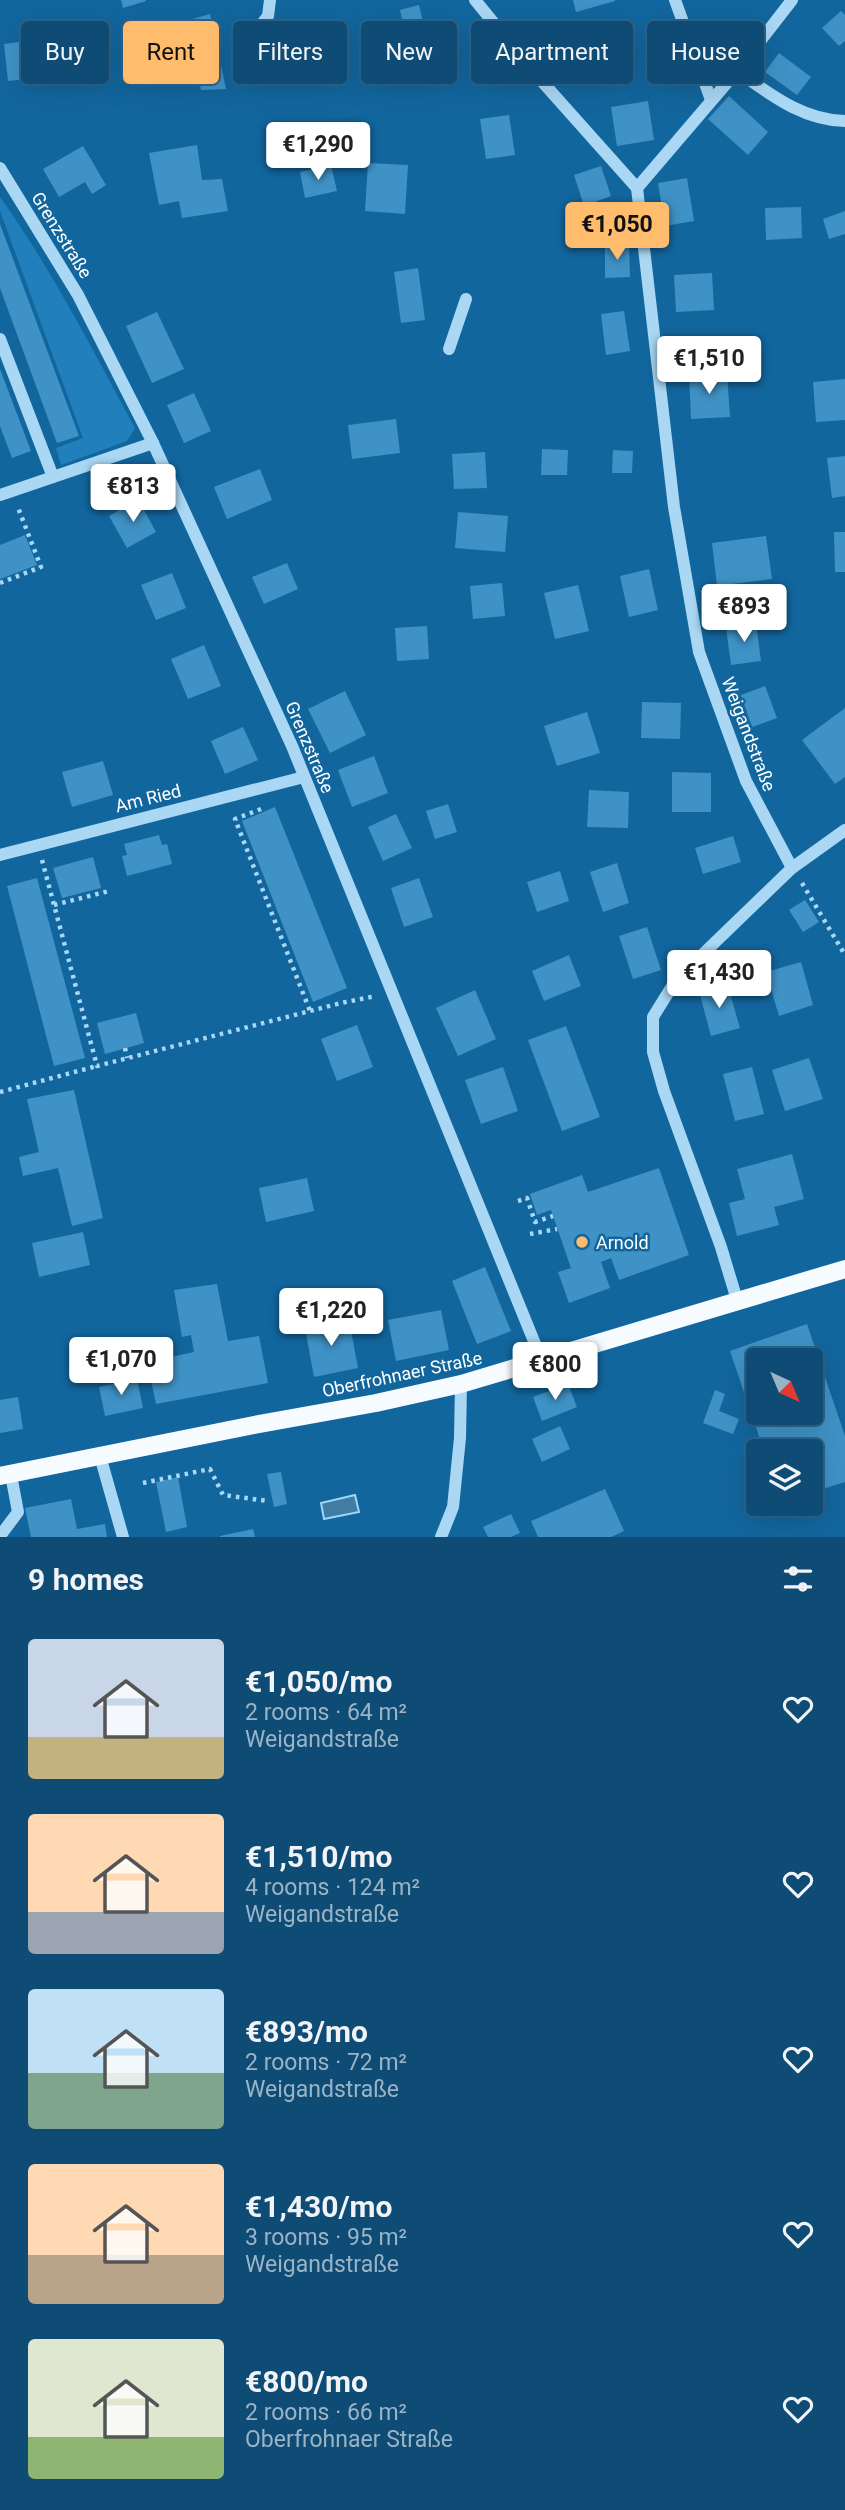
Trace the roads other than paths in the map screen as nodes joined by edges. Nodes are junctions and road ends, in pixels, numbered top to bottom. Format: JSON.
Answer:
{"nodes":[{"id":1,"x":270,"y":0,"type":"edge"},
{"id":2,"x":475,"y":0,"type":"edge"},
{"id":3,"x":675,"y":0,"type":"edge"},
{"id":4,"x":792,"y":0,"type":"edge"},
{"id":5,"x":264,"y":21,"type":"edge"},
{"id":6,"x":764,"y":36,"type":"edge"},
{"id":7,"x":725,"y":84,"type":"edge"},
{"id":8,"x":756,"y":84,"type":"edge"},
{"id":9,"x":711,"y":100,"type":"junction"},
{"id":10,"x":845,"y":121,"type":"edge"},
{"id":11,"x":0,"y":168,"type":"edge"},
{"id":12,"x":637,"y":188,"type":"junction"},
{"id":13,"x":466,"y":299,"type":"dead end"},
{"id":14,"x":0,"y":340,"type":"edge"},
{"id":15,"x":449,"y":349,"type":"dead end"},
{"id":16,"x":153,"y":443,"type":"junction"},
{"id":17,"x":53,"y":477,"type":"junction"},
{"id":18,"x":6,"y":493,"type":"edge"},
{"id":19,"x":304,"y":777,"type":"junction"},
{"id":20,"x":845,"y":830,"type":"edge"},
{"id":21,"x":0,"y":855,"type":"edge"},
{"id":22,"x":792,"y":868,"type":"junction"},
{"id":23,"x":845,"y":1269,"type":"edge"},
{"id":24,"x":737,"y":1300,"type":"junction"},
{"id":25,"x":542,"y":1361,"type":"junction"},
{"id":26,"x":461,"y":1384,"type":"junction"},
{"id":27,"x":100,"y":1456,"type":"junction"},
{"id":28,"x":5,"y":1475,"type":"edge"},
{"id":29,"x":0,"y":1536,"type":"edge"},
{"id":30,"x":123,"y":1537,"type":"edge"},
{"id":31,"x":441,"y":1537,"type":"edge"}],
"edges":[{"from":1,"to":5,"type":"street"},
{"from":2,"to":12,"type":"street"},
{"from":3,"to":9,"type":"street"},
{"from":4,"to":6,"type":"street"},
{"from":7,"to":9,"type":"street"},
{"from":8,"to":10,"type":"street"},
{"from":9,"to":12,"type":"street"},
{"from":11,"to":16,"type":"street","name":"Grenzstraße"},
{"from":12,"to":22,"type":"street","name":"Weigandstraße"},
{"from":13,"to":15,"type":"street"},
{"from":14,"to":17,"type":"street"},
{"from":16,"to":17,"type":"street"},
{"from":16,"to":19,"type":"street","name":"Grenzstraße"},
{"from":17,"to":18,"type":"street"},
{"from":19,"to":21,"type":"street","name":"Am Ried"},
{"from":19,"to":25,"type":"street","name":"Grenzstraße"},
{"from":20,"to":22,"type":"street"},
{"from":22,"to":24,"type":"street"},
{"from":23,"to":24,"type":"main road","name":"Oberfrohnaer Straße"},
{"from":24,"to":25,"type":"main road","name":"Oberfrohnaer Straße"},
{"from":25,"to":26,"type":"main road","name":"Oberfrohnaer Straße"},
{"from":26,"to":27,"type":"main road","name":"Oberfrohnaer Straße"},
{"from":26,"to":31,"type":"street"},
{"from":27,"to":28,"type":"main road","name":"Oberfrohnaer Straße"},
{"from":27,"to":30,"type":"street"},
{"from":28,"to":29,"type":"street"}]}
